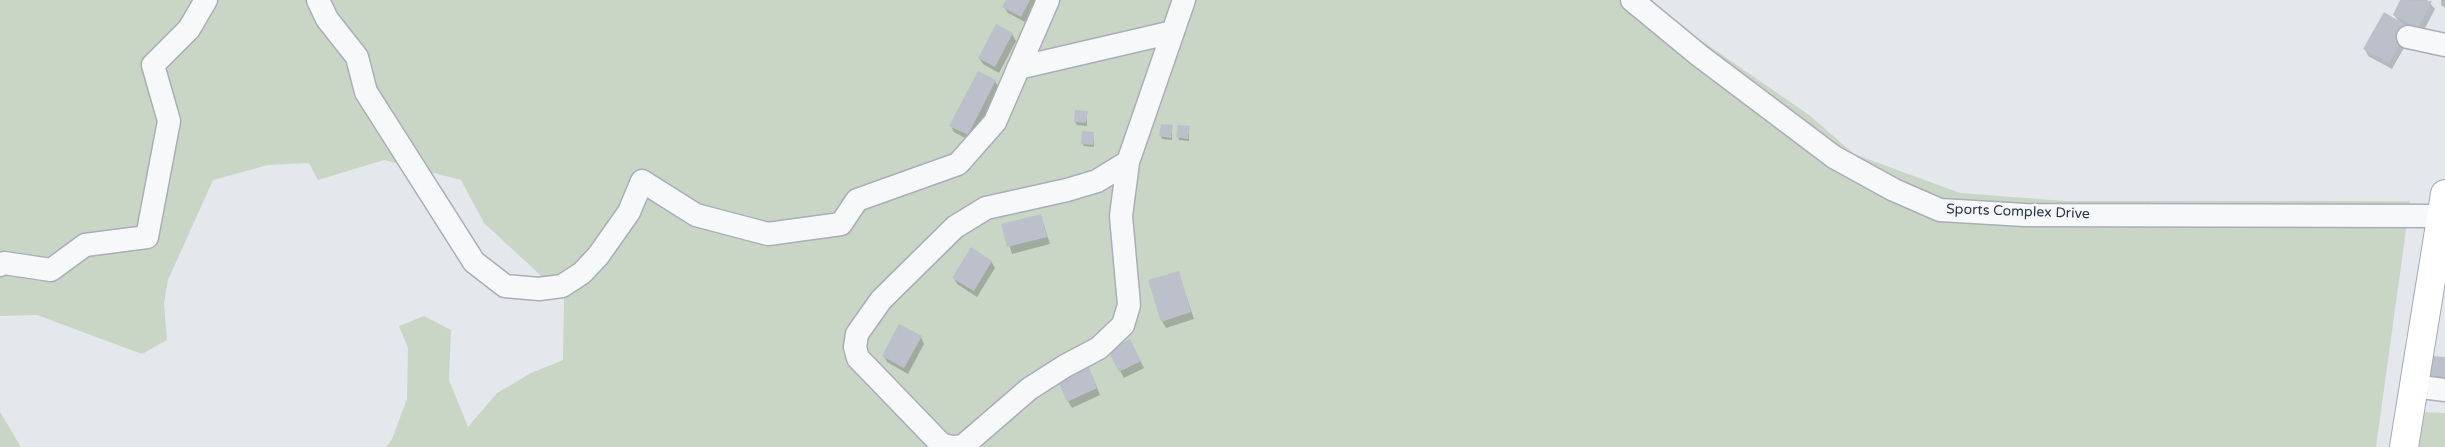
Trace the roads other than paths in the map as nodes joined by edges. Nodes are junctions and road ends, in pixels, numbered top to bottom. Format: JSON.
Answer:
{"nodes":[{"id":1,"x":206,"y":0,"type":"edge"},
{"id":2,"x":318,"y":0,"type":"edge"},
{"id":3,"x":1048,"y":0,"type":"edge"},
{"id":4,"x":1184,"y":0,"type":"edge"},
{"id":5,"x":1632,"y":0,"type":"edge"},
{"id":6,"x":1173,"y":32,"type":"junction"},
{"id":7,"x":2408,"y":37,"type":"dead end"},
{"id":8,"x":2445,"y":45,"type":"edge"},
{"id":9,"x":1018,"y":68,"type":"junction"},
{"id":10,"x":1128,"y":162,"type":"junction"},
{"id":11,"x":2443,"y":205,"type":"edge"},
{"id":12,"x":0,"y":265,"type":"edge"},
{"id":13,"x":2414,"y":386,"type":"junction"},
{"id":14,"x":2445,"y":390,"type":"edge"},
{"id":15,"x":951,"y":447,"type":"edge"},
{"id":16,"x":955,"y":447,"type":"edge"},
{"id":17,"x":2404,"y":447,"type":"edge"}],
"edges":[{"from":1,"to":12,"type":"street"},
{"from":2,"to":9,"type":"street"},
{"from":3,"to":9,"type":"street"},
{"from":4,"to":6,"type":"street"},
{"from":5,"to":11,"type":"street","name":"Sports Complex Drive"},
{"from":6,"to":9,"type":"street"},
{"from":6,"to":10,"type":"street"},
{"from":7,"to":8,"type":"street"},
{"from":10,"to":15,"type":"street"},
{"from":10,"to":16,"type":"street"},
{"from":11,"to":13,"type":"main road"},
{"from":13,"to":14,"type":"street"},
{"from":13,"to":17,"type":"main road"}]}
